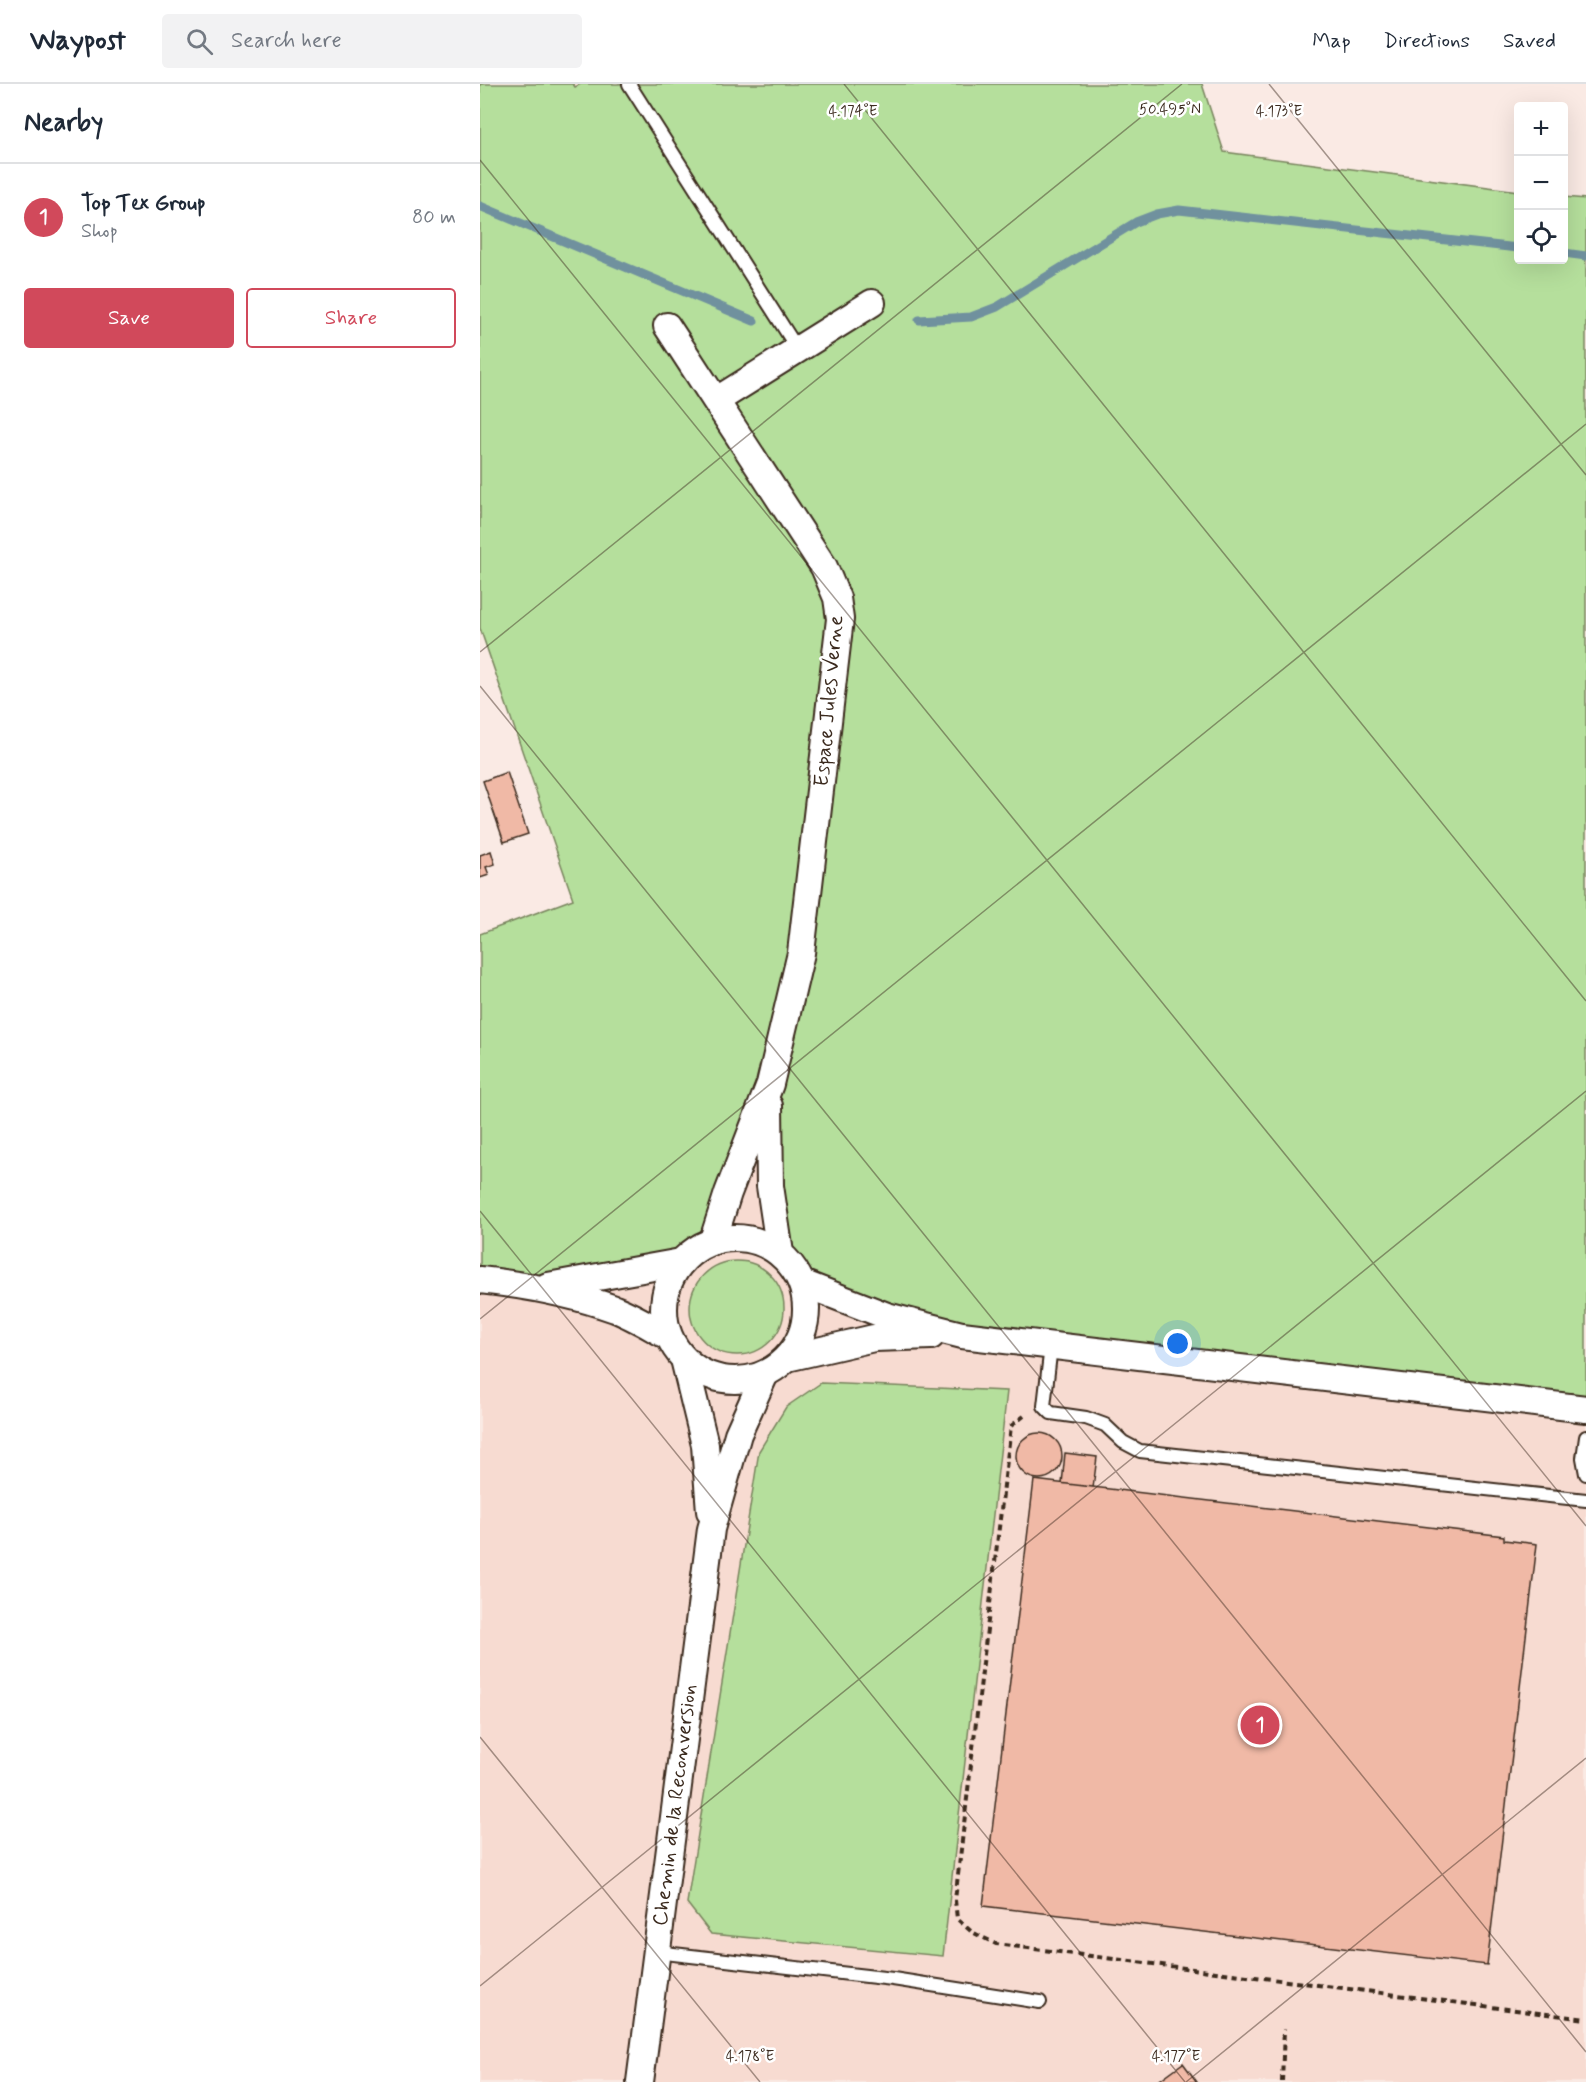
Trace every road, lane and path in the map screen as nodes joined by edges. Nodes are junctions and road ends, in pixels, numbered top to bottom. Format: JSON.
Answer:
{"nodes":[{"id":1,"x":628,"y":84,"type":"edge"},
{"id":2,"x":872,"y":303,"type":"dead end"},
{"id":3,"x":667,"y":326,"type":"dead end"},
{"id":4,"x":798,"y":350,"type":"junction"},
{"id":5,"x":717,"y":400,"type":"junction"},
{"id":6,"x":770,"y":1084,"type":"junction"},
{"id":7,"x":713,"y":1240,"type":"junction"},
{"id":8,"x":780,"y":1253,"type":"junction"},
{"id":9,"x":681,"y":1262,"type":"junction"},
{"id":10,"x":480,"y":1280,"type":"edge"},
{"id":11,"x":802,"y":1283,"type":"junction"},
{"id":12,"x":543,"y":1287,"type":"junction"},
{"id":13,"x":962,"y":1335,"type":"junction"},
{"id":14,"x":668,"y":1336,"type":"junction"},
{"id":15,"x":1051,"y":1346,"type":"junction"},
{"id":16,"x":787,"y":1358,"type":"junction"},
{"id":17,"x":684,"y":1359,"type":"junction"},
{"id":18,"x":765,"y":1374,"type":"junction"},
{"id":19,"x":1044,"y":1406,"type":"junction"},
{"id":20,"x":1586,"y":1409,"type":"edge"},
{"id":21,"x":1586,"y":1437,"type":"edge"},
{"id":22,"x":1586,"y":1474,"type":"edge"},
{"id":23,"x":1586,"y":1500,"type":"edge"},
{"id":24,"x":711,"y":1529,"type":"junction"},
{"id":25,"x":656,"y":1952,"type":"junction"},
{"id":26,"x":1040,"y":2002,"type":"dead end"},
{"id":27,"x":1586,"y":2019,"type":"edge"},
{"id":28,"x":1284,"y":2029,"type":"dead end"},
{"id":29,"x":640,"y":2082,"type":"edge"},
{"id":30,"x":1282,"y":2082,"type":"edge"}],
"edges":[{"from":1,"to":4,"type":"lane"},
{"from":2,"to":4,"type":"street"},
{"from":3,"to":5,"type":"street","name":"Espace Jules Verne"},
{"from":4,"to":5,"type":"street"},
{"from":5,"to":6,"type":"street","name":"Espace Jules Verne"},
{"from":6,"to":7,"type":"street"},
{"from":6,"to":8,"type":"street"},
{"from":7,"to":8,"type":"street"},
{"from":7,"to":9,"type":"street"},
{"from":8,"to":11,"type":"street"},
{"from":9,"to":12,"type":"street"},
{"from":9,"to":14,"type":"street"},
{"from":10,"to":12,"type":"street"},
{"from":11,"to":13,"type":"street"},
{"from":11,"to":16,"type":"street"},
{"from":12,"to":14,"type":"street"},
{"from":13,"to":15,"type":"street"},
{"from":13,"to":16,"type":"street"},
{"from":14,"to":17,"type":"street"},
{"from":15,"to":19,"type":"lane"},
{"from":15,"to":20,"type":"street"},
{"from":16,"to":18,"type":"street"},
{"from":17,"to":18,"type":"street"},
{"from":17,"to":24,"type":"street"},
{"from":18,"to":24,"type":"street"},
{"from":19,"to":23,"type":"lane"},
{"from":19,"to":27,"type":"path"},
{"from":21,"to":22,"type":"lane"},
{"from":24,"to":25,"type":"street","name":"Chemin de la Reconversion"},
{"from":25,"to":26,"type":"lane"},
{"from":25,"to":29,"type":"street","name":"Chemin de la Reconversion"},
{"from":28,"to":30,"type":"path"}]}
